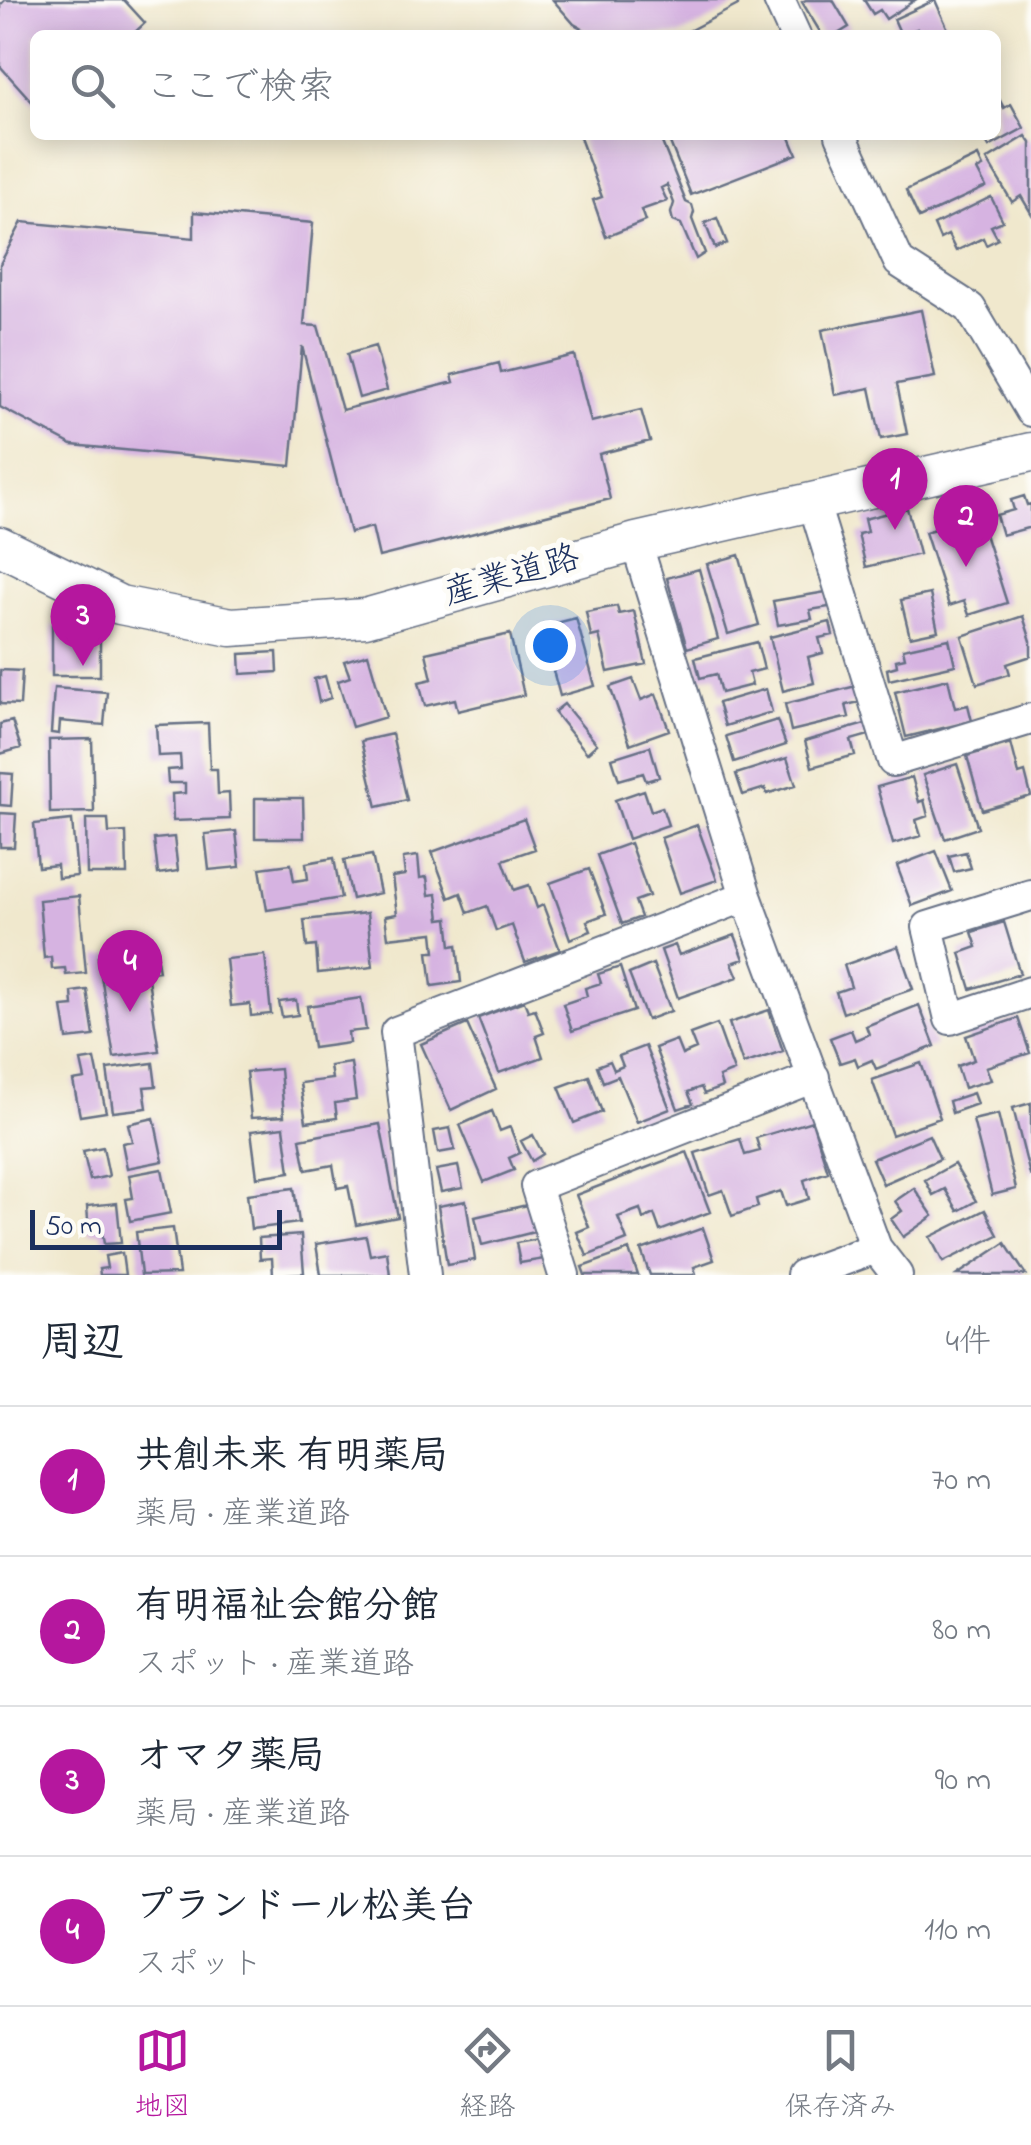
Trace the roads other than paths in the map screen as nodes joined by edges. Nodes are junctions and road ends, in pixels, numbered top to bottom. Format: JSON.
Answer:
{"nodes":[{"id":1,"x":779,"y":0,"type":"edge"},
{"id":2,"x":793,"y":30,"type":"edge"},
{"id":3,"x":843,"y":140,"type":"edge"},
{"id":4,"x":1031,"y":411,"type":"edge"},
{"id":5,"x":1031,"y":452,"type":"edge"},
{"id":6,"x":812,"y":501,"type":"junction"},
{"id":7,"x":636,"y":542,"type":"junction"},
{"id":8,"x":0,"y":546,"type":"edge"},
{"id":9,"x":1031,"y":719,"type":"edge"},
{"id":10,"x":1031,"y":895,"type":"edge"},
{"id":11,"x":746,"y":896,"type":"junction"},
{"id":12,"x":1031,"y":992,"type":"edge"},
{"id":13,"x":814,"y":1076,"type":"junction"},
{"id":14,"x":876,"y":1248,"type":"junction"},
{"id":15,"x":425,"y":1275,"type":"edge"},
{"id":16,"x":564,"y":1275,"type":"edge"},
{"id":17,"x":802,"y":1275,"type":"edge"},
{"id":18,"x":897,"y":1275,"type":"edge"}],
"edges":[{"from":1,"to":2,"type":"street"},
{"from":3,"to":4,"type":"street"},
{"from":5,"to":6,"type":"street","name":"産業道路"},
{"from":6,"to":7,"type":"street","name":"産業道路"},
{"from":6,"to":9,"type":"street"},
{"from":7,"to":8,"type":"street","name":"産業道路"},
{"from":7,"to":11,"type":"street"},
{"from":10,"to":12,"type":"street"},
{"from":11,"to":13,"type":"street"},
{"from":11,"to":15,"type":"street"},
{"from":13,"to":14,"type":"street"},
{"from":13,"to":16,"type":"street"},
{"from":14,"to":17,"type":"street"},
{"from":14,"to":18,"type":"street"}]}
